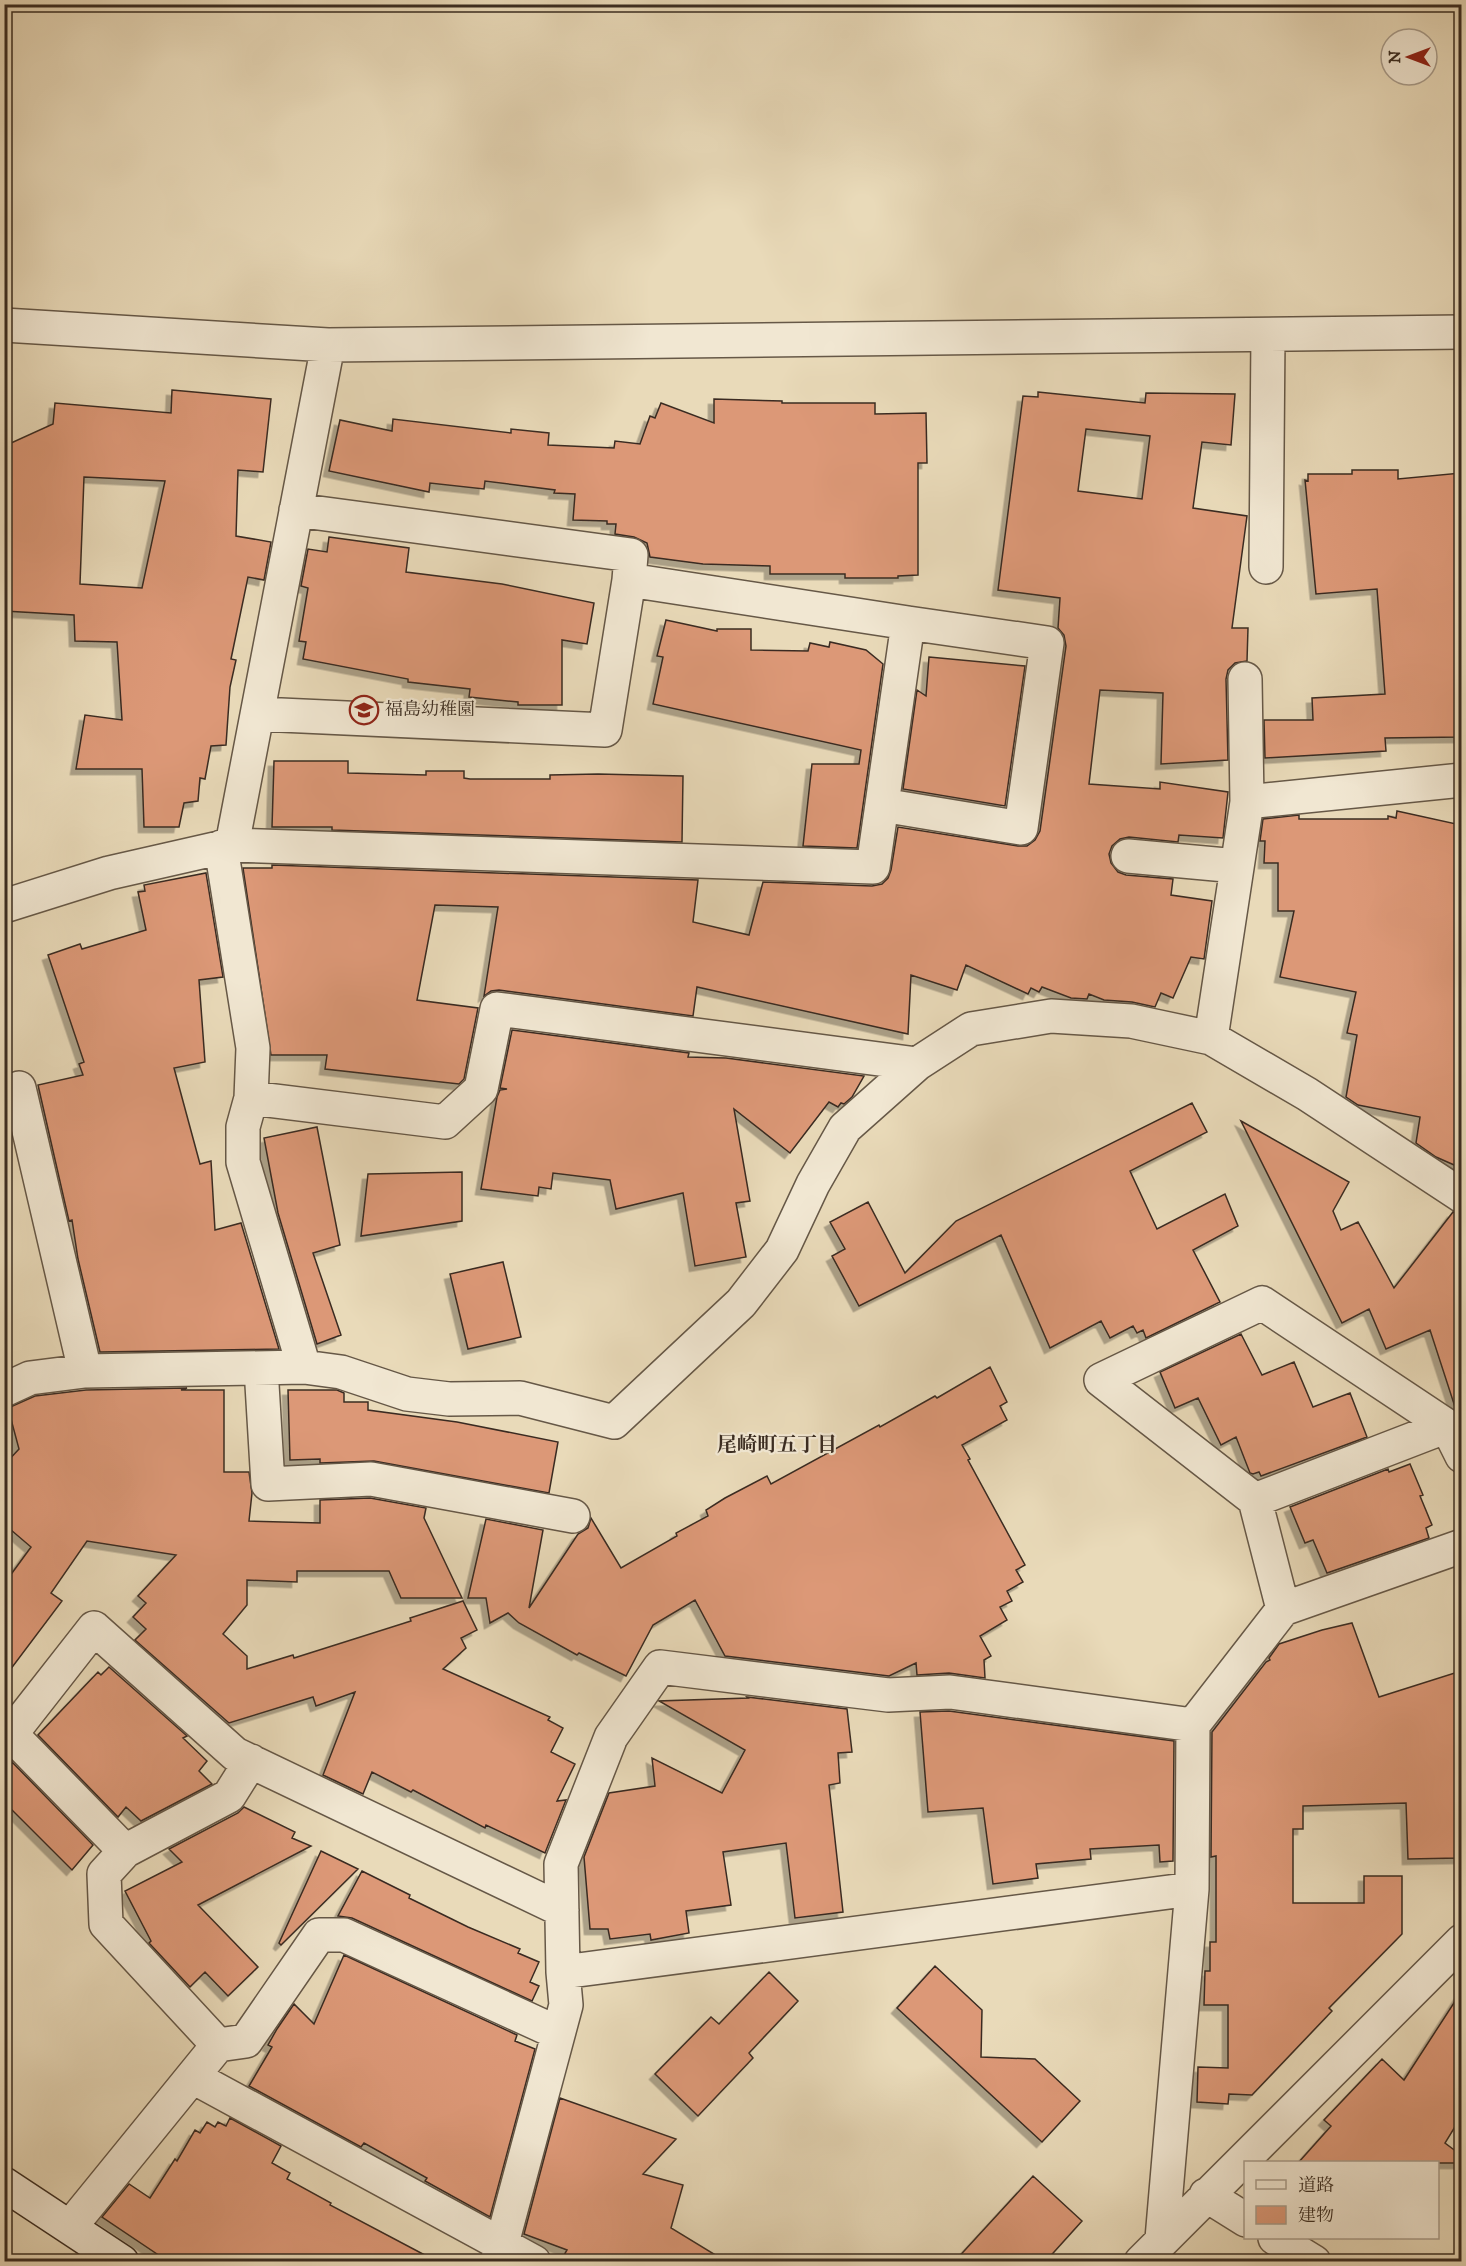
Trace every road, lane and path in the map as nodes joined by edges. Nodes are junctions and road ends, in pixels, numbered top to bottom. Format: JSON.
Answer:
{"nodes":[{"id":1,"x":4,"y":325,"type":"edge"},
{"id":2,"x":1461,"y":332,"type":"edge"},
{"id":3,"x":1268,"y":335,"type":"junction"},
{"id":4,"x":328,"y":345,"type":"junction"},
{"id":5,"x":296,"y":510,"type":"junction"},
{"id":6,"x":1266,"y":567,"type":"dead end"},
{"id":7,"x":629,"y":580,"type":"junction"},
{"id":8,"x":908,"y":623,"type":"junction"},
{"id":9,"x":1245,"y":679,"type":"dead end"},
{"id":10,"x":259,"y":714,"type":"junction"},
{"id":11,"x":1461,"y":780,"type":"edge"},
{"id":12,"x":1247,"y":802,"type":"junction"},
{"id":13,"x":882,"y":805,"type":"junction"},
{"id":14,"x":227,"y":846,"type":"junction"},
{"id":15,"x":1128,"y":856,"type":"dead end"},
{"id":16,"x":1237,"y":866,"type":"junction"},
{"id":17,"x":4,"y":906,"type":"edge"},
{"id":18,"x":1211,"y":1038,"type":"junction"},
{"id":19,"x":917,"y":1064,"type":"junction"},
{"id":20,"x":19,"y":1088,"type":"dead end"},
{"id":21,"x":251,"y":1098,"type":"junction"},
{"id":22,"x":1461,"y":1196,"type":"edge"},
{"id":23,"x":304,"y":1367,"type":"junction"},
{"id":24,"x":261,"y":1368,"type":"junction"},
{"id":25,"x":85,"y":1371,"type":"junction"},
{"id":26,"x":4,"y":1390,"type":"edge"},
{"id":27,"x":1447,"y":1426,"type":"junction"},
{"id":28,"x":1461,"y":1456,"type":"edge"},
{"id":29,"x":1255,"y":1500,"type":"junction"},
{"id":30,"x":573,"y":1516,"type":"dead end"},
{"id":31,"x":1461,"y":1546,"type":"edge"},
{"id":32,"x":1283,"y":1609,"type":"junction"},
{"id":33,"x":1193,"y":1725,"type":"junction"},
{"id":34,"x":8,"y":1731,"type":"edge"},
{"id":35,"x":251,"y":1761,"type":"junction"},
{"id":36,"x":125,"y":1851,"type":"junction"},
{"id":37,"x":1192,"y":1889,"type":"junction"},
{"id":38,"x":562,"y":1910,"type":"junction"},
{"id":39,"x":1461,"y":1941,"type":"edge"},
{"id":40,"x":563,"y":1972,"type":"junction"},
{"id":41,"x":558,"y":2033,"type":"junction"},
{"id":42,"x":218,"y":2045,"type":"junction"},
{"id":43,"x":193,"y":2077,"type":"junction"},
{"id":44,"x":4,"y":2184,"type":"edge"},
{"id":45,"x":1206,"y":2195,"type":"junction"},
{"id":46,"x":1244,"y":2219,"type":"edge"},
{"id":47,"x":70,"y":2228,"type":"junction"},
{"id":48,"x":1277,"y":2239,"type":"edge"},
{"id":49,"x":1152,"y":2250,"type":"edge"},
{"id":50,"x":500,"y":2254,"type":"edge"},
{"id":51,"x":122,"y":2262,"type":"edge"},
{"id":52,"x":534,"y":2262,"type":"edge"},
{"id":53,"x":1314,"y":2262,"type":"edge"}],
"edges":[{"from":1,"to":4,"type":"street"},
{"from":2,"to":3,"type":"street"},
{"from":3,"to":4,"type":"street"},
{"from":3,"to":6,"type":"street"},
{"from":4,"to":5,"type":"street"},
{"from":5,"to":7,"type":"street"},
{"from":5,"to":10,"type":"street"},
{"from":7,"to":8,"type":"street"},
{"from":7,"to":10,"type":"street"},
{"from":8,"to":13,"type":"street"},
{"from":8,"to":13,"type":"street"},
{"from":9,"to":12,"type":"street"},
{"from":10,"to":14,"type":"street"},
{"from":11,"to":12,"type":"street"},
{"from":12,"to":16,"type":"street"},
{"from":13,"to":14,"type":"street"},
{"from":14,"to":17,"type":"street"},
{"from":14,"to":21,"type":"street"},
{"from":15,"to":16,"type":"street"},
{"from":16,"to":18,"type":"street"},
{"from":18,"to":19,"type":"street"},
{"from":18,"to":22,"type":"street"},
{"from":19,"to":21,"type":"street"},
{"from":19,"to":23,"type":"street"},
{"from":20,"to":25,"type":"street"},
{"from":21,"to":23,"type":"street"},
{"from":23,"to":24,"type":"street"},
{"from":24,"to":25,"type":"street"},
{"from":24,"to":30,"type":"street"},
{"from":25,"to":26,"type":"street"},
{"from":27,"to":28,"type":"street"},
{"from":27,"to":29,"type":"street"},
{"from":27,"to":29,"type":"street"},
{"from":29,"to":32,"type":"street"},
{"from":31,"to":32,"type":"street"},
{"from":32,"to":33,"type":"street"},
{"from":33,"to":37,"type":"street"},
{"from":33,"to":38,"type":"street"},
{"from":34,"to":35,"type":"street"},
{"from":34,"to":36,"type":"street"},
{"from":35,"to":36,"type":"street"},
{"from":35,"to":38,"type":"street"},
{"from":36,"to":42,"type":"street"},
{"from":37,"to":40,"type":"street"},
{"from":37,"to":49,"type":"street"},
{"from":38,"to":40,"type":"street"},
{"from":39,"to":45,"type":"street"},
{"from":40,"to":41,"type":"street"},
{"from":41,"to":42,"type":"street"},
{"from":41,"to":50,"type":"street"},
{"from":42,"to":43,"type":"street"},
{"from":43,"to":47,"type":"street"},
{"from":43,"to":50,"type":"street"},
{"from":44,"to":47,"type":"street"},
{"from":45,"to":46,"type":"street"},
{"from":45,"to":49,"type":"street"},
{"from":47,"to":51,"type":"street"},
{"from":48,"to":53,"type":"street"},
{"from":50,"to":52,"type":"street"}]}
